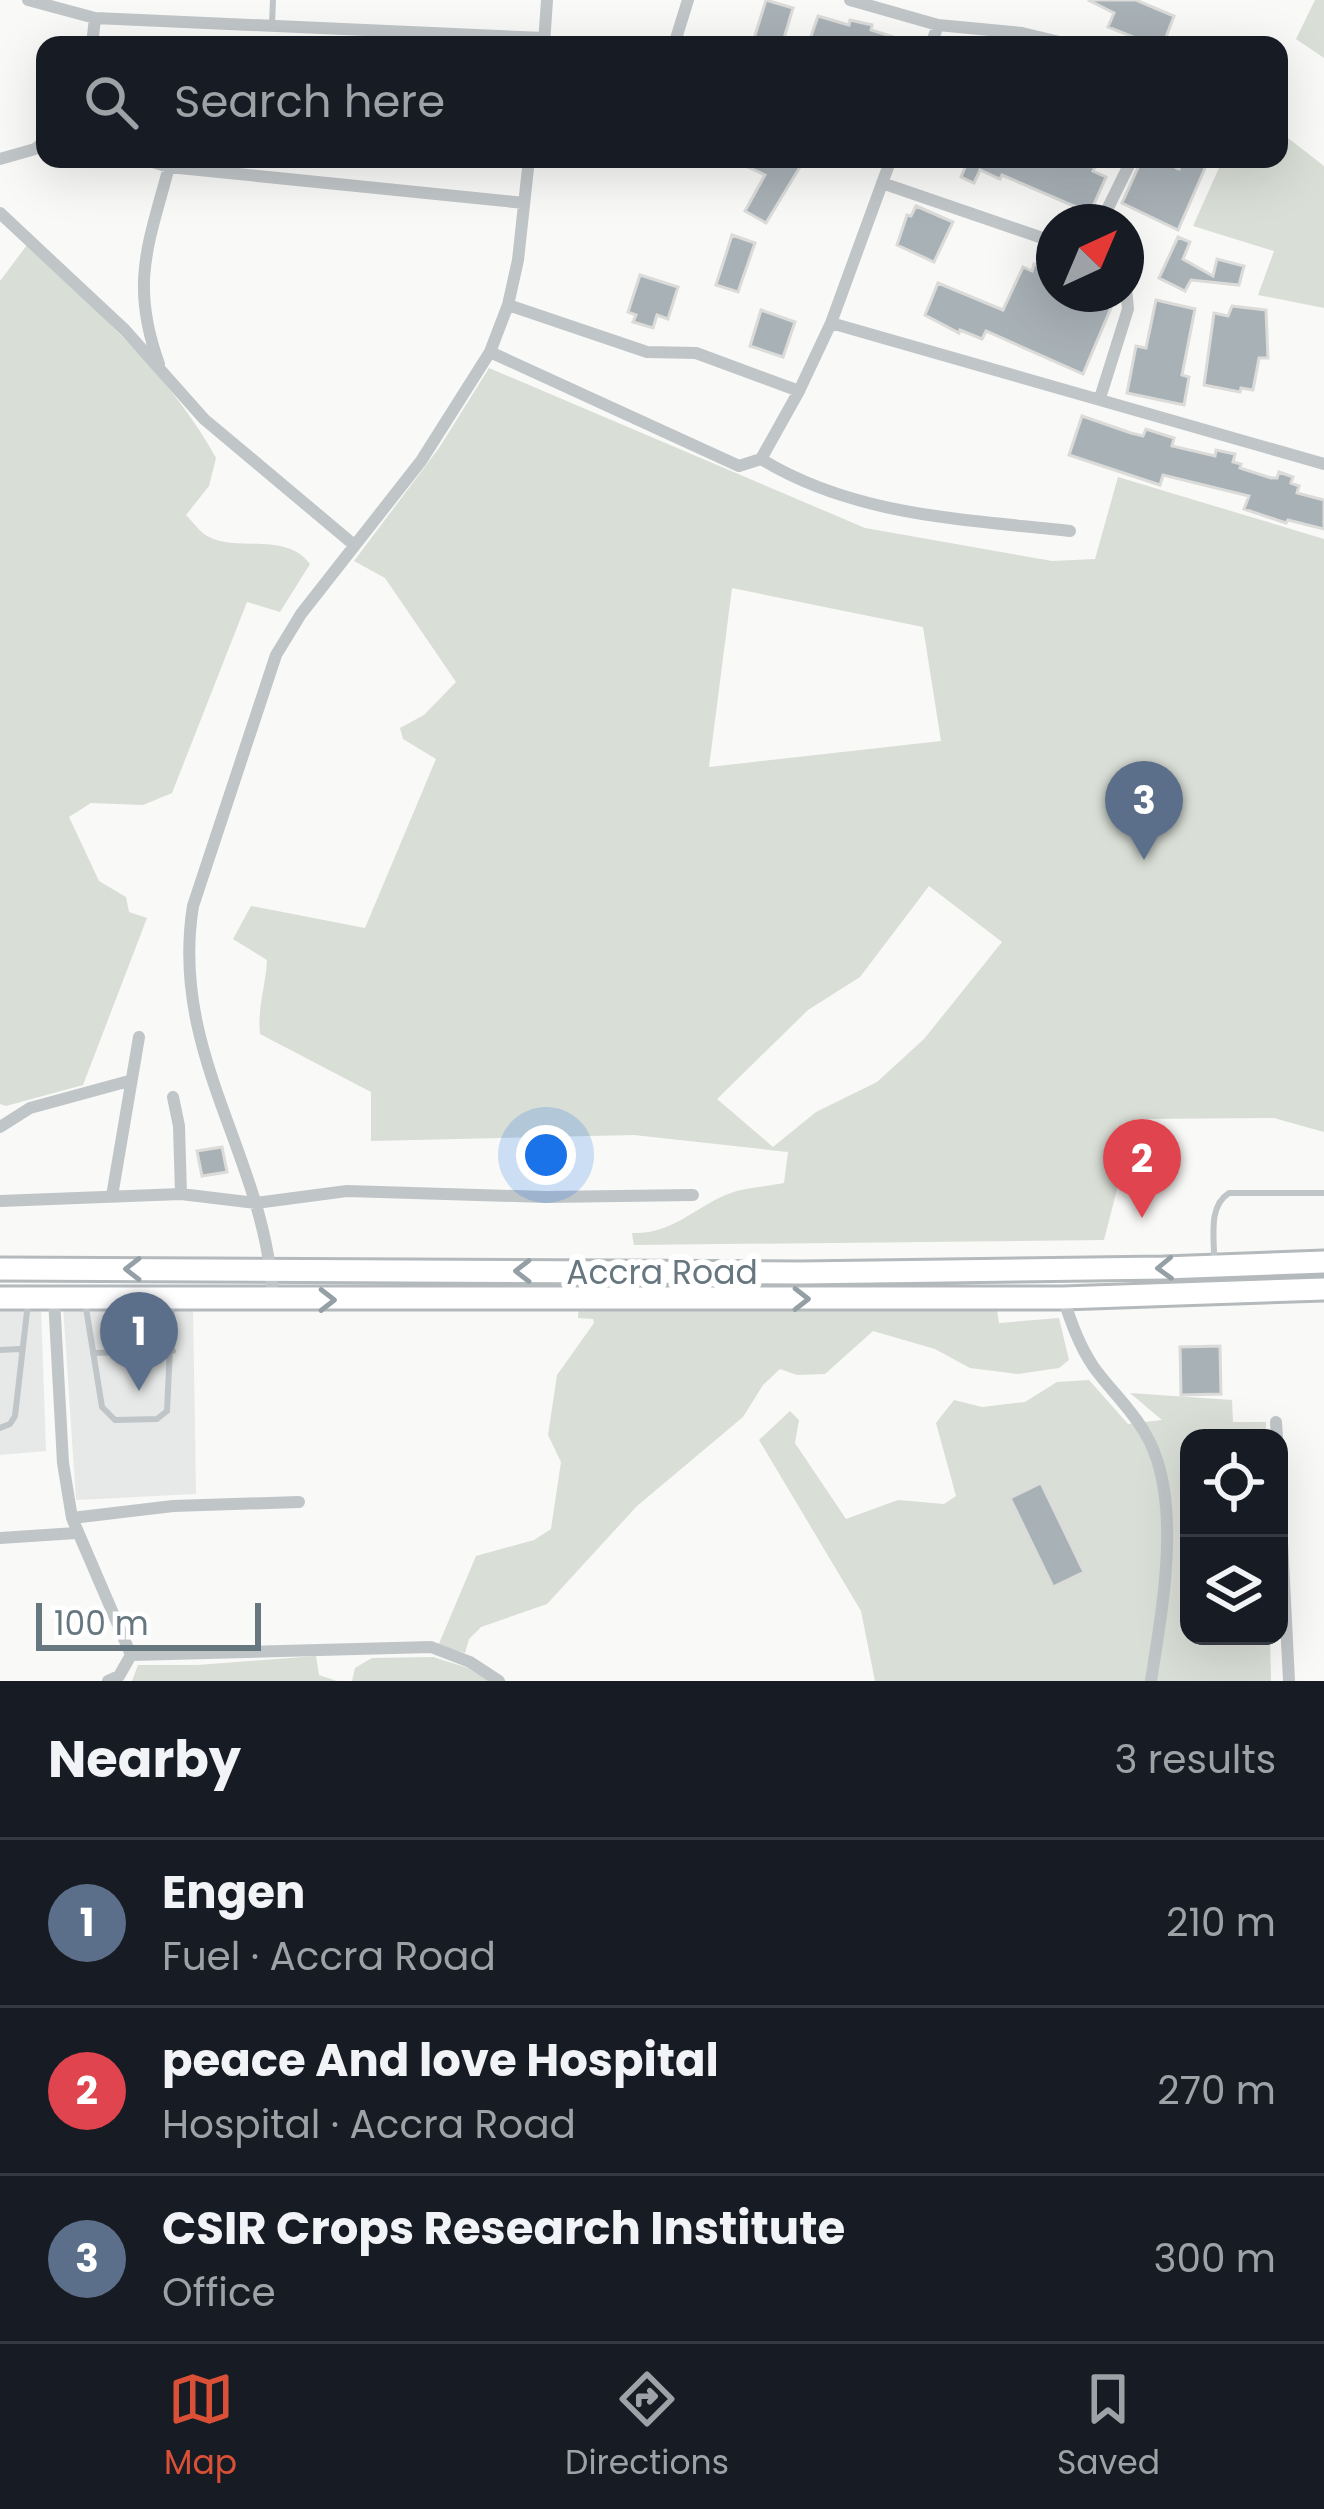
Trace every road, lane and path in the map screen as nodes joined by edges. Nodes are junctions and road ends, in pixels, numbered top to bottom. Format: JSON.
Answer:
{"nodes":[{"id":1,"x":28,"y":0,"type":"edge"},
{"id":2,"x":273,"y":0,"type":"edge"},
{"id":3,"x":547,"y":0,"type":"edge"},
{"id":4,"x":688,"y":0,"type":"edge"},
{"id":5,"x":850,"y":0,"type":"edge"},
{"id":6,"x":95,"y":18,"type":"junction"},
{"id":7,"x":272,"y":24,"type":"junction"},
{"id":8,"x":938,"y":26,"type":"junction"},
{"id":9,"x":93,"y":36,"type":"edge"},
{"id":10,"x":464,"y":36,"type":"edge"},
{"id":11,"x":544,"y":36,"type":"edge"},
{"id":12,"x":677,"y":36,"type":"edge"},
{"id":13,"x":934,"y":36,"type":"edge"},
{"id":14,"x":1034,"y":36,"type":"edge"},
{"id":15,"x":36,"y":148,"type":"edge"},
{"id":16,"x":0,"y":159,"type":"edge"},
{"id":17,"x":169,"y":168,"type":"edge"},
{"id":18,"x":179,"y":168,"type":"edge"},
{"id":19,"x":529,"y":168,"type":"edge"},
{"id":20,"x":888,"y":168,"type":"edge"},
{"id":21,"x":1128,"y":168,"type":"edge"},
{"id":22,"x":882,"y":183,"type":"junction"},
{"id":23,"x":524,"y":203,"type":"junction"},
{"id":24,"x":1110,"y":204,"type":"edge"},
{"id":25,"x":0,"y":213,"type":"edge"},
{"id":26,"x":1036,"y":236,"type":"edge"},
{"id":27,"x":508,"y":305,"type":"junction"},
{"id":28,"x":1128,"y":312,"type":"edge"},
{"id":29,"x":831,"y":323,"type":"junction"},
{"id":30,"x":490,"y":352,"type":"junction"},
{"id":31,"x":161,"y":370,"type":"junction"},
{"id":32,"x":799,"y":391,"type":"junction"},
{"id":33,"x":1100,"y":398,"type":"junction"},
{"id":34,"x":760,"y":459,"type":"junction"},
{"id":35,"x":1324,"y":464,"type":"edge"},
{"id":36,"x":1070,"y":531,"type":"dead end"},
{"id":37,"x":353,"y":544,"type":"junction"},
{"id":38,"x":139,"y":1037,"type":"dead end"},
{"id":39,"x":129,"y":1081,"type":"junction"},
{"id":40,"x":173,"y":1097,"type":"dead end"},
{"id":41,"x":0,"y":1127,"type":"edge"},
{"id":42,"x":1324,"y":1193,"type":"edge"},
{"id":43,"x":181,"y":1194,"type":"junction"},
{"id":44,"x":693,"y":1195,"type":"dead end"},
{"id":45,"x":112,"y":1196,"type":"junction"},
{"id":46,"x":0,"y":1201,"type":"edge"},
{"id":47,"x":256,"y":1203,"type":"junction"},
{"id":48,"x":1324,"y":1262,"type":"edge"},
{"id":49,"x":1214,"y":1266,"type":"junction"},
{"id":50,"x":0,"y":1269,"type":"edge"},
{"id":51,"x":272,"y":1269,"type":"junction"},
{"id":52,"x":1324,"y":1289,"type":"edge"},
{"id":53,"x":0,"y":1298,"type":"edge"},
{"id":54,"x":29,"y":1298,"type":"junction"},
{"id":55,"x":54,"y":1298,"type":"junction"},
{"id":56,"x":85,"y":1298,"type":"junction"},
{"id":57,"x":1063,"y":1298,"type":"junction"},
{"id":58,"x":172,"y":1299,"type":"junction"},
{"id":59,"x":273,"y":1300,"type":"junction"},
{"id":60,"x":22,"y":1349,"type":"junction"},
{"id":61,"x":0,"y":1350,"type":"edge"},
{"id":62,"x":173,"y":1352,"type":"junction"},
{"id":63,"x":93,"y":1353,"type":"junction"},
{"id":64,"x":1276,"y":1422,"type":"dead end"},
{"id":65,"x":0,"y":1428,"type":"edge"},
{"id":66,"x":1276,"y":1429,"type":"edge"},
{"id":67,"x":299,"y":1502,"type":"dead end"},
{"id":68,"x":74,"y":1525,"type":"junction"},
{"id":69,"x":1282,"y":1537,"type":"edge"},
{"id":70,"x":0,"y":1538,"type":"edge"},
{"id":71,"x":131,"y":1655,"type":"junction"},
{"id":72,"x":108,"y":1681,"type":"edge"},
{"id":73,"x":499,"y":1681,"type":"edge"},
{"id":74,"x":1151,"y":1681,"type":"edge"},
{"id":75,"x":1289,"y":1681,"type":"edge"}],
"edges":[{"from":1,"to":6,"type":"street"},
{"from":2,"to":7,"type":"lane"},
{"from":3,"to":11,"type":"street"},
{"from":4,"to":12,"type":"street"},
{"from":5,"to":8,"type":"street"},
{"from":6,"to":7,"type":"street"},
{"from":6,"to":9,"type":"street"},
{"from":7,"to":10,"type":"street"},
{"from":8,"to":13,"type":"street"},
{"from":8,"to":14,"type":"street"},
{"from":15,"to":16,"type":"street"},
{"from":17,"to":31,"type":"street"},
{"from":18,"to":23,"type":"street"},
{"from":19,"to":23,"type":"street"},
{"from":20,"to":22,"type":"street"},
{"from":21,"to":24,"type":"street"},
{"from":22,"to":26,"type":"street"},
{"from":22,"to":29,"type":"street"},
{"from":23,"to":27,"type":"street"},
{"from":25,"to":31,"type":"street"},
{"from":27,"to":30,"type":"street"},
{"from":27,"to":32,"type":"street"},
{"from":28,"to":33,"type":"street"},
{"from":29,"to":32,"type":"street"},
{"from":29,"to":33,"type":"street"},
{"from":30,"to":34,"type":"street"},
{"from":30,"to":37,"type":"street"},
{"from":31,"to":37,"type":"street"},
{"from":32,"to":34,"type":"street"},
{"from":33,"to":35,"type":"street"},
{"from":34,"to":36,"type":"street"},
{"from":37,"to":47,"type":"street"},
{"from":38,"to":39,"type":"street"},
{"from":39,"to":41,"type":"street"},
{"from":39,"to":45,"type":"street"},
{"from":40,"to":43,"type":"street"},
{"from":42,"to":49,"type":"lane"},
{"from":43,"to":45,"type":"street"},
{"from":43,"to":47,"type":"street"},
{"from":44,"to":47,"type":"street"},
{"from":45,"to":46,"type":"street"},
{"from":47,"to":51,"type":"street"},
{"from":48,"to":49,"type":"highway","name":"Accra Road"},
{"from":49,"to":51,"type":"highway","name":"Accra Road","one_way":true},
{"from":51,"to":50,"type":"highway","name":"Accra Road","one_way":true},
{"from":51,"to":59,"type":"street"},
{"from":52,"to":57,"type":"highway","name":"Accra Road"},
{"from":53,"to":54,"type":"highway","name":"Accra Road"},
{"from":54,"to":55,"type":"highway","name":"Accra Road"},
{"from":54,"to":60,"type":"lane"},
{"from":55,"to":56,"type":"highway","name":"Accra Road"},
{"from":55,"to":68,"type":"street"},
{"from":56,"to":58,"type":"highway","name":"Accra Road"},
{"from":56,"to":63,"type":"lane"},
{"from":59,"to":57,"type":"highway","name":"Accra Road","one_way":true},
{"from":57,"to":74,"type":"street"},
{"from":58,"to":59,"type":"highway","name":"Accra Road"},
{"from":58,"to":62,"type":"lane"},
{"from":60,"to":61,"type":"lane"},
{"from":60,"to":65,"type":"lane"},
{"from":62,"to":63,"type":"lane"},
{"from":62,"to":63,"type":"lane"},
{"from":64,"to":66,"type":"street"},
{"from":67,"to":68,"type":"street"},
{"from":68,"to":70,"type":"street"},
{"from":68,"to":71,"type":"street"},
{"from":69,"to":75,"type":"street"},
{"from":71,"to":72,"type":"street"},
{"from":71,"to":73,"type":"street"}]}
